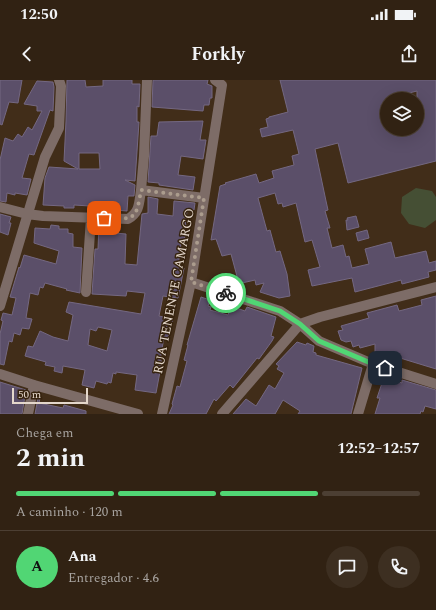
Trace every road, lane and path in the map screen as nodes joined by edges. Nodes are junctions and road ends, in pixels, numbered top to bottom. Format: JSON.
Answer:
{"nodes":[{"id":1,"x":59,"y":80,"type":"edge"},
{"id":2,"x":146,"y":80,"type":"edge"},
{"id":3,"x":215,"y":80,"type":"edge"},
{"id":4,"x":141,"y":190,"type":"junction"},
{"id":5,"x":204,"y":198,"type":"junction"},
{"id":6,"x":0,"y":207,"type":"edge"},
{"id":7,"x":27,"y":214,"type":"junction"},
{"id":8,"x":92,"y":218,"type":"junction"},
{"id":9,"x":191,"y":282,"type":"junction"},
{"id":10,"x":436,"y":287,"type":"edge"},
{"id":11,"x":86,"y":292,"type":"dead end"},
{"id":12,"x":0,"y":306,"type":"edge"},
{"id":13,"x":300,"y":324,"type":"junction"},
{"id":14,"x":373,"y":364,"type":"junction"},
{"id":15,"x":0,"y":374,"type":"edge"},
{"id":16,"x":436,"y":384,"type":"edge"},
{"id":17,"x":34,"y":385,"type":"junction"},
{"id":18,"x":28,"y":414,"type":"edge"},
{"id":19,"x":138,"y":414,"type":"edge"},
{"id":20,"x":162,"y":414,"type":"edge"},
{"id":21,"x":222,"y":414,"type":"edge"},
{"id":22,"x":358,"y":414,"type":"edge"}],
"edges":[{"from":1,"to":7,"type":"street"},
{"from":2,"to":4,"type":"street"},
{"from":3,"to":5,"type":"street","name":"RUA TENENTE CAMARGO"},
{"from":4,"to":5,"type":"street"},
{"from":4,"to":8,"type":"street"},
{"from":5,"to":9,"type":"street","name":"RUA TENENTE CAMARGO"},
{"from":6,"to":7,"type":"street"},
{"from":7,"to":8,"type":"street"},
{"from":7,"to":12,"type":"street"},
{"from":8,"to":11,"type":"street"},
{"from":9,"to":13,"type":"street"},
{"from":9,"to":20,"type":"street","name":"RUA TENENTE CAMARGO"},
{"from":10,"to":13,"type":"street"},
{"from":13,"to":14,"type":"street"},
{"from":13,"to":21,"type":"street"},
{"from":14,"to":16,"type":"street"},
{"from":14,"to":22,"type":"street"},
{"from":15,"to":17,"type":"street"},
{"from":17,"to":18,"type":"street"},
{"from":17,"to":19,"type":"street"}]}
